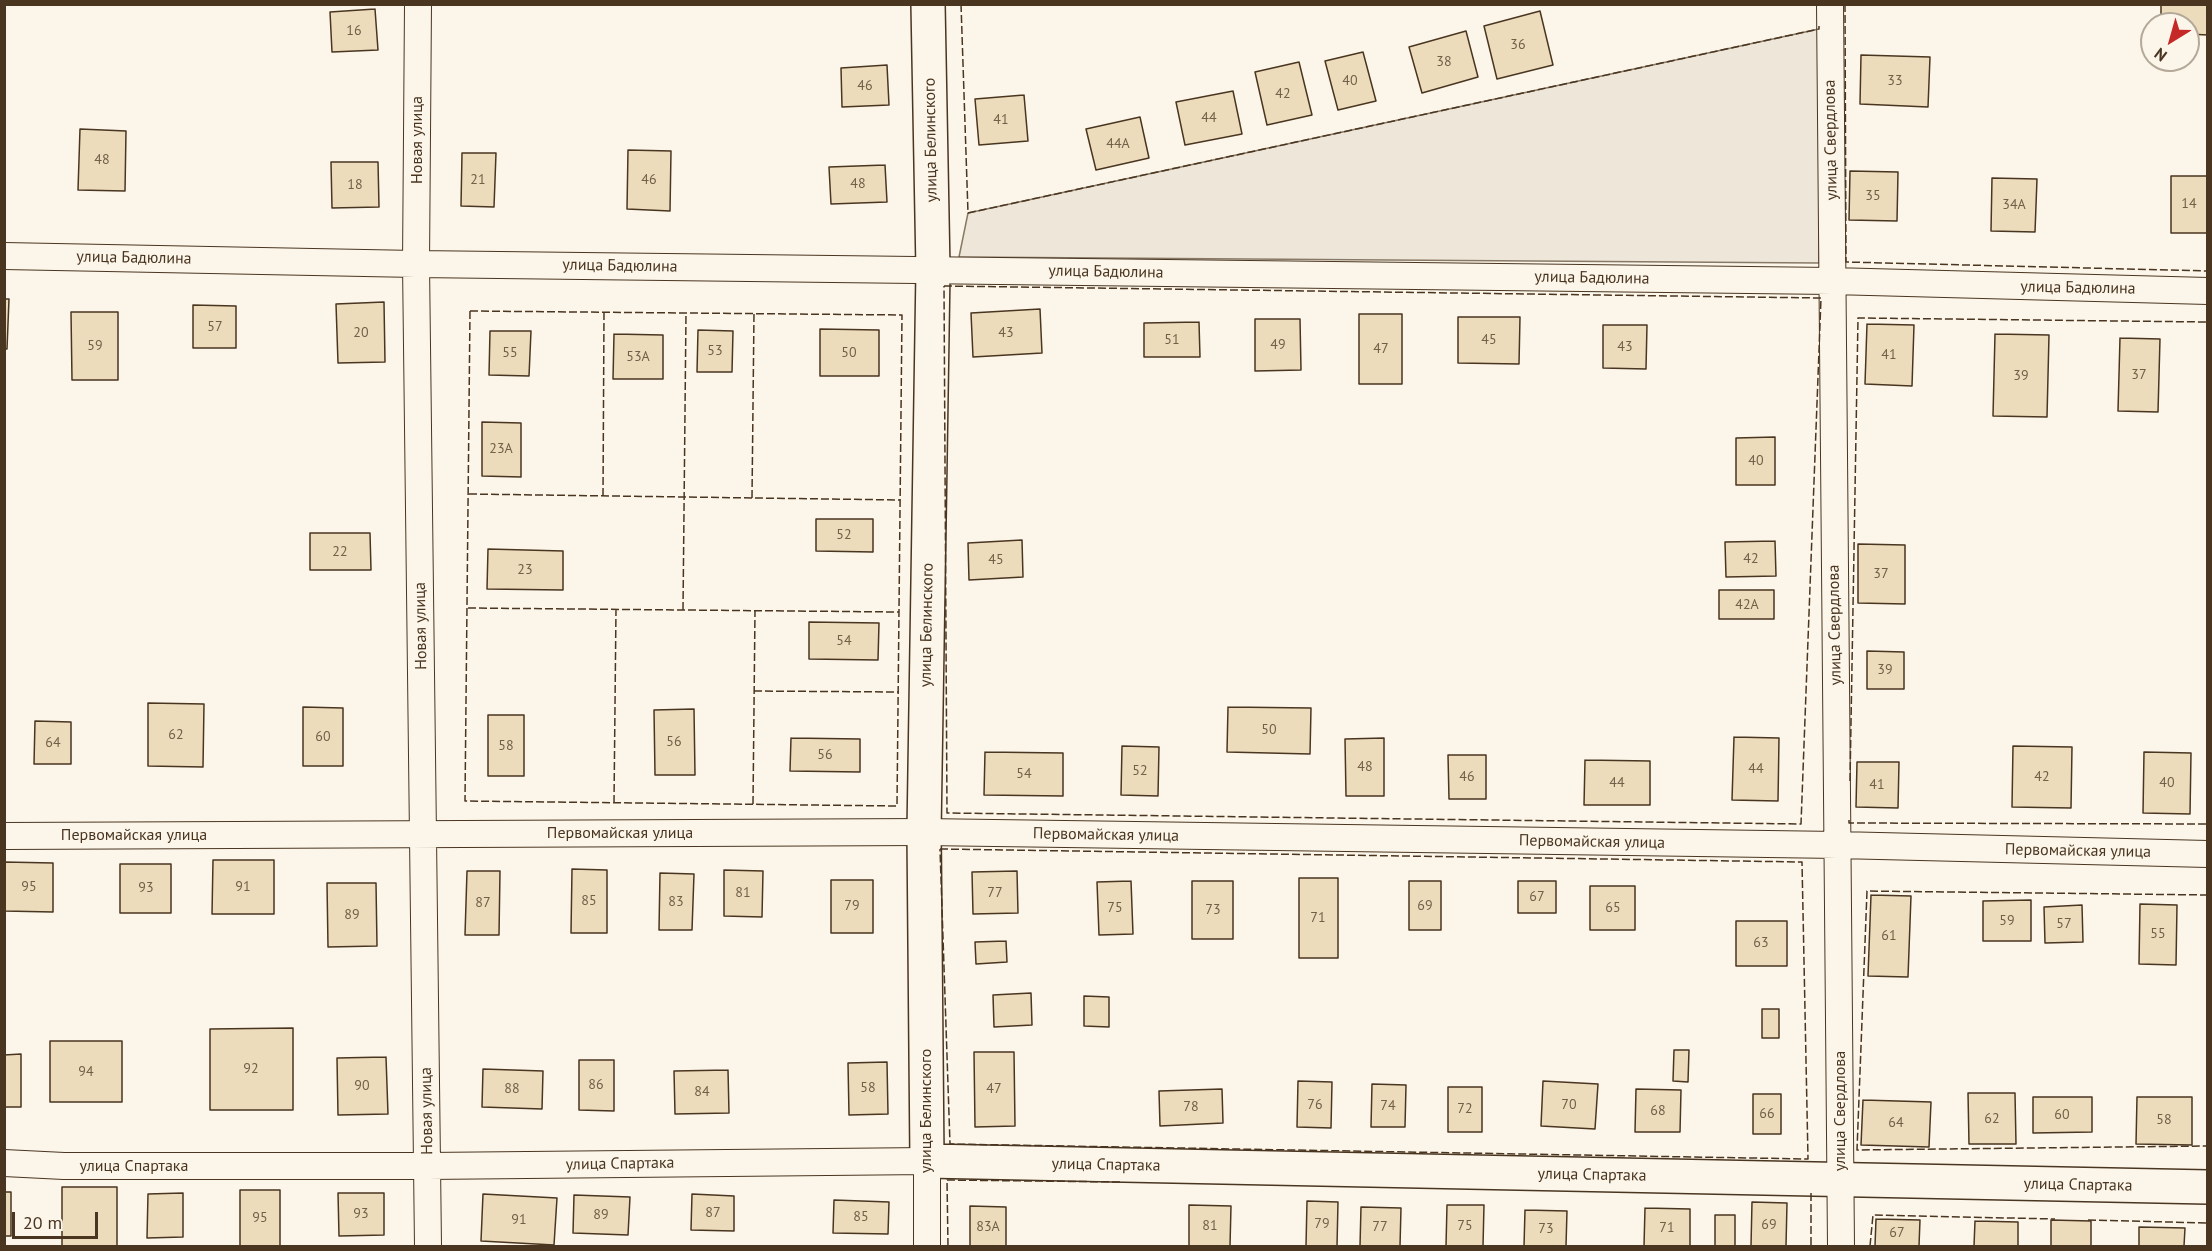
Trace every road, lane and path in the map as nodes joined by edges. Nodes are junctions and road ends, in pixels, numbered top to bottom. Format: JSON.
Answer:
{"nodes":[{"id":1,"x":418,"y":4,"type":"edge"},
{"id":2,"x":928,"y":4,"type":"edge"},
{"id":3,"x":1830,"y":4,"type":"edge"},
{"id":4,"x":4,"y":256,"type":"edge"},
{"id":5,"x":416,"y":264,"type":"junction"},
{"id":6,"x":933,"y":270,"type":"junction"},
{"id":7,"x":1832,"y":281,"type":"junction"},
{"id":8,"x":2208,"y":291,"type":"edge"},
{"id":9,"x":924,"y":832,"type":"junction"},
{"id":10,"x":423,"y":833,"type":"junction"},
{"id":11,"x":4,"y":836,"type":"edge"},
{"id":12,"x":1838,"y":845,"type":"junction"},
{"id":13,"x":2208,"y":854,"type":"edge"},
{"id":14,"x":927,"y":1161,"type":"junction"},
{"id":15,"x":4,"y":1163,"type":"edge"},
{"id":16,"x":427,"y":1167,"type":"junction"},
{"id":17,"x":1840,"y":1180,"type":"junction"},
{"id":18,"x":2208,"y":1187,"type":"edge"},
{"id":19,"x":428,"y":1246,"type":"edge"},
{"id":20,"x":927,"y":1246,"type":"edge"},
{"id":21,"x":1841,"y":1246,"type":"edge"}],
"edges":[{"from":1,"to":5,"type":"street","name":"Новая улица"},
{"from":2,"to":6,"type":"street","name":"улица Белинского"},
{"from":3,"to":7,"type":"street","name":"улица Свердлова"},
{"from":4,"to":5,"type":"street","name":"улица Бадюлина"},
{"from":5,"to":6,"type":"street","name":"улица Бадюлина"},
{"from":5,"to":10,"type":"street","name":"Новая улица"},
{"from":6,"to":7,"type":"street","name":"улица Бадюлина"},
{"from":6,"to":9,"type":"street","name":"улица Белинского"},
{"from":7,"to":8,"type":"street","name":"улица Бадюлина"},
{"from":7,"to":12,"type":"street","name":"улица Свердлова"},
{"from":9,"to":10,"type":"street","name":"Первомайская улица"},
{"from":9,"to":12,"type":"street","name":"Первомайская улица"},
{"from":9,"to":14,"type":"street","name":"улица Белинского"},
{"from":10,"to":11,"type":"street","name":"Первомайская улица"},
{"from":10,"to":16,"type":"street","name":"Новая улица"},
{"from":12,"to":13,"type":"street","name":"Первомайская улица"},
{"from":12,"to":17,"type":"street","name":"улица Свердлова"},
{"from":14,"to":16,"type":"street","name":"улица Спартака"},
{"from":14,"to":17,"type":"street","name":"улица Спартака"},
{"from":14,"to":20,"type":"street","name":"улица Белинского"},
{"from":15,"to":16,"type":"street","name":"улица Спартака"},
{"from":16,"to":19,"type":"street","name":"Новая улица"},
{"from":17,"to":18,"type":"street","name":"улица Спартака"},
{"from":17,"to":21,"type":"street","name":"улица Свердлова"}]}
